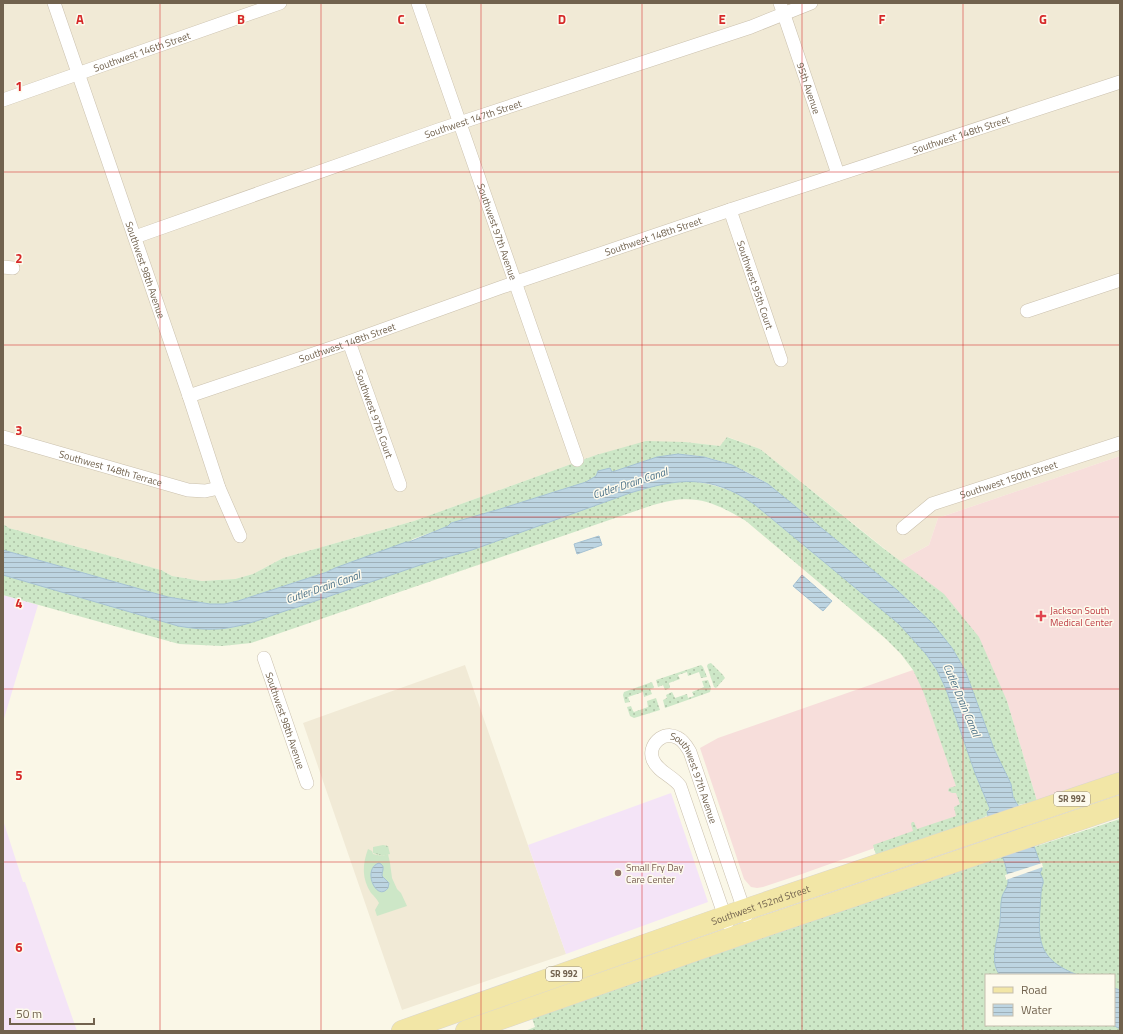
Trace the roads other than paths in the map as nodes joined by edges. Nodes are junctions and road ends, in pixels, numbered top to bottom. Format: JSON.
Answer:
{"nodes":[{"id":1,"x":54,"y":3,"type":"edge"},
{"id":2,"x":280,"y":3,"type":"edge"},
{"id":3,"x":418,"y":3,"type":"edge"},
{"id":4,"x":811,"y":3,"type":"edge"},
{"id":5,"x":782,"y":9,"type":"edge"},
{"id":6,"x":80,"y":74,"type":"junction"},
{"id":7,"x":1120,"y":82,"type":"edge"},
{"id":8,"x":3,"y":100,"type":"edge"},
{"id":9,"x":460,"y":122,"type":"junction"},
{"id":10,"x":838,"y":174,"type":"junction"},
{"id":11,"x":730,"y":210,"type":"junction"},
{"id":12,"x":135,"y":237,"type":"junction"},
{"id":13,"x":1120,"y":280,"type":"edge"},
{"id":14,"x":515,"y":283,"type":"junction"},
{"id":15,"x":1027,"y":312,"type":"dead end"},
{"id":16,"x":349,"y":342,"type":"junction"},
{"id":17,"x":781,"y":360,"type":"dead end"},
{"id":18,"x":190,"y":396,"type":"junction"},
{"id":19,"x":3,"y":437,"type":"edge"},
{"id":20,"x":1120,"y":443,"type":"edge"},
{"id":21,"x":577,"y":460,"type":"dead end"},
{"id":22,"x":400,"y":485,"type":"dead end"},
{"id":23,"x":219,"y":488,"type":"junction"},
{"id":24,"x":903,"y":528,"type":"dead end"},
{"id":25,"x":240,"y":536,"type":"dead end"},
{"id":26,"x":264,"y":658,"type":"dead end"},
{"id":27,"x":307,"y":783,"type":"dead end"},
{"id":28,"x":1120,"y":783,"type":"edge"},
{"id":29,"x":1120,"y":806,"type":"edge"},
{"id":30,"x":734,"y":913,"type":"junction"},
{"id":31,"x":742,"y":934,"type":"junction"},
{"id":32,"x":402,"y":1031,"type":"edge"},
{"id":33,"x":466,"y":1031,"type":"edge"}],
"edges":[{"from":1,"to":6,"type":"street","name":"Southwest 98th Avenue"},
{"from":2,"to":6,"type":"street","name":"Southwest 146th Street"},
{"from":3,"to":9,"type":"street","name":"Southwest 97th Avenue"},
{"from":4,"to":5,"type":"street","name":"Southwest 147th Street"},
{"from":5,"to":9,"type":"street","name":"Southwest 147th Street"},
{"from":5,"to":10,"type":"street","name":"95th Avenue"},
{"from":6,"to":8,"type":"street","name":"Southwest 146th Street"},
{"from":6,"to":12,"type":"street","name":"Southwest 98th Avenue"},
{"from":7,"to":10,"type":"street","name":"Southwest 148th Street"},
{"from":9,"to":12,"type":"street","name":"Southwest 147th Street"},
{"from":9,"to":14,"type":"street","name":"Southwest 97th Avenue"},
{"from":10,"to":11,"type":"street","name":"Southwest 148th Street"},
{"from":11,"to":14,"type":"street","name":"Southwest 148th Street"},
{"from":11,"to":17,"type":"street","name":"Southwest 95th Court"},
{"from":12,"to":18,"type":"street","name":"Southwest 98th Avenue"},
{"from":13,"to":15,"type":"street"},
{"from":14,"to":16,"type":"street","name":"Southwest 148th Street"},
{"from":14,"to":21,"type":"street","name":"Southwest 97th Avenue"},
{"from":16,"to":18,"type":"street","name":"Southwest 148th Street"},
{"from":16,"to":22,"type":"street","name":"Southwest 97th Court"},
{"from":18,"to":23,"type":"street","name":"Southwest 98th Avenue"},
{"from":19,"to":23,"type":"street","name":"Southwest 148th Terrace"},
{"from":20,"to":24,"type":"street","name":"Southwest 150th Street"},
{"from":23,"to":25,"type":"street","name":"Southwest 98th Avenue"},
{"from":26,"to":27,"type":"street","name":"Southwest 98th Avenue"},
{"from":28,"to":30,"type":"main road","name":"Southwest 152nd Street","number":"SR 992"},
{"from":29,"to":31,"type":"main road","number":"SR 992"},
{"from":30,"to":30,"type":"street","name":"Southwest 97th Avenue"},
{"from":30,"to":31,"type":"street","name":"Southwest 97th Avenue"},
{"from":30,"to":31,"type":"street","name":"Southwest 97th Avenue"},
{"from":30,"to":32,"type":"main road","name":"Southwest 152nd Street","number":"SR 992"},
{"from":31,"to":33,"type":"main road","number":"SR 992"}]}
